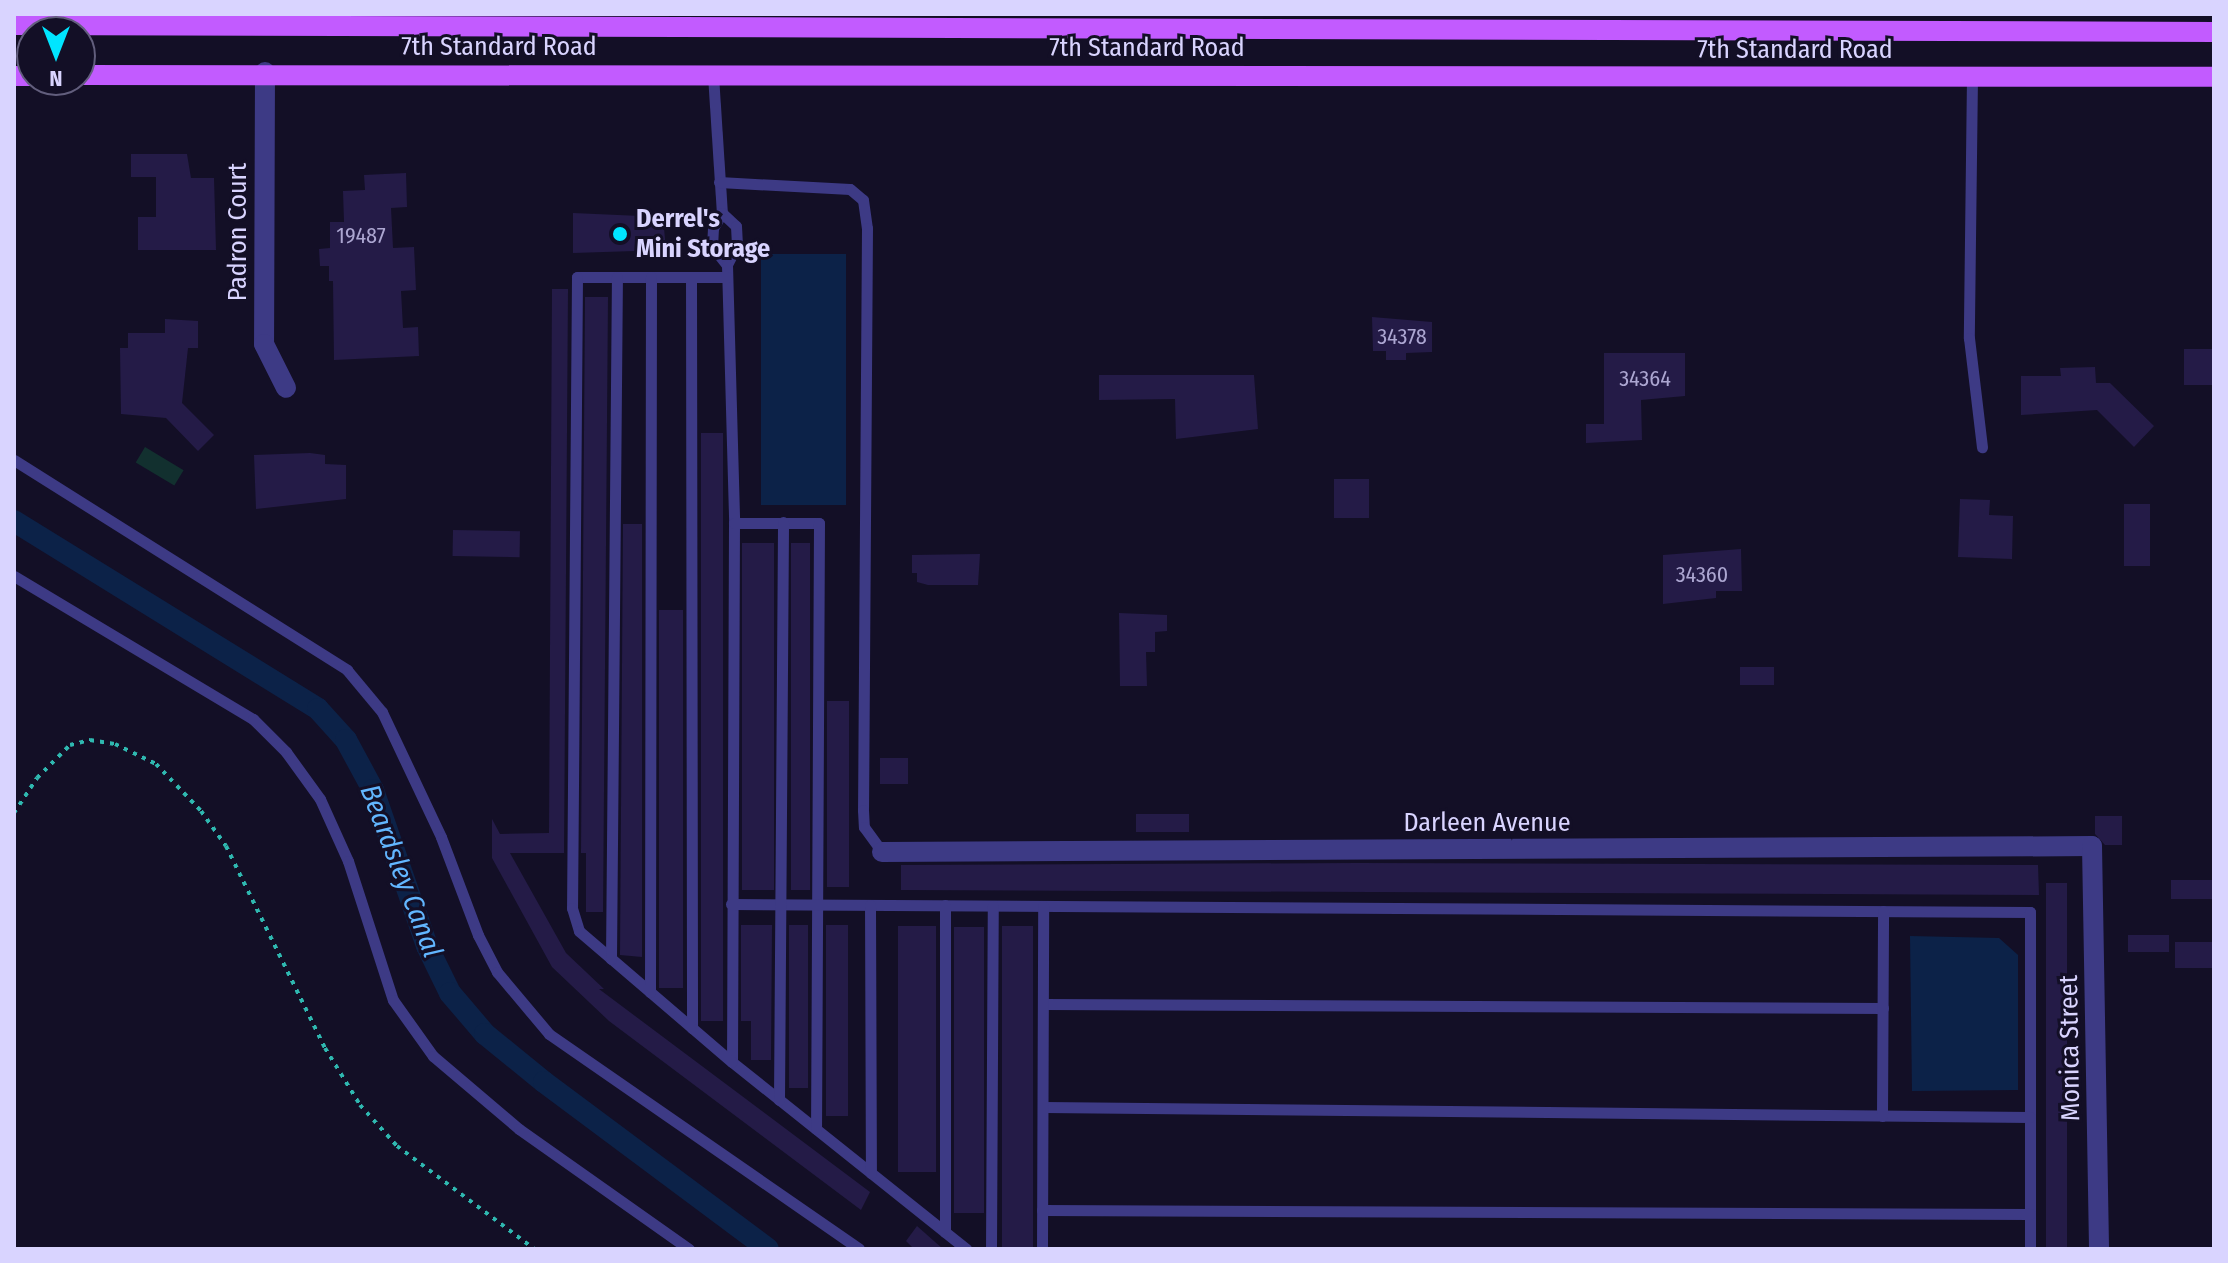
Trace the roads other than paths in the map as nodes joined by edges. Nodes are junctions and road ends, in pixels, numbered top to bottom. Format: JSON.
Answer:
{"nodes":[{"id":1,"x":14,"y":25,"type":"edge"},
{"id":2,"x":2214,"y":32,"type":"edge"},
{"id":3,"x":265,"y":72,"type":"junction"},
{"id":4,"x":96,"y":75,"type":"edge"},
{"id":5,"x":713,"y":75,"type":"junction"},
{"id":6,"x":1972,"y":76,"type":"junction"},
{"id":7,"x":2214,"y":77,"type":"edge"},
{"id":8,"x":719,"y":182,"type":"junction"},
{"id":9,"x":722,"y":213,"type":"junction"},
{"id":10,"x":727,"y":271,"type":"junction"},
{"id":11,"x":617,"y":277,"type":"junction"},
{"id":12,"x":651,"y":277,"type":"junction"},
{"id":13,"x":691,"y":277,"type":"junction"},
{"id":14,"x":286,"y":388,"type":"dead end"},
{"id":15,"x":1982,"y":447,"type":"dead end"},
{"id":16,"x":14,"y":460,"type":"edge"},
{"id":17,"x":783,"y":522,"type":"junction"},
{"id":18,"x":734,"y":523,"type":"junction"},
{"id":19,"x":14,"y":576,"type":"edge"},
{"id":20,"x":2092,"y":846,"type":"joint"},
{"id":21,"x":882,"y":852,"type":"joint"},
{"id":22,"x":731,"y":904,"type":"junction"},
{"id":23,"x":781,"y":904,"type":"junction"},
{"id":24,"x":818,"y":905,"type":"junction"},
{"id":25,"x":870,"y":905,"type":"junction"},
{"id":26,"x":945,"y":905,"type":"junction"},
{"id":27,"x":993,"y":906,"type":"junction"},
{"id":28,"x":1043,"y":906,"type":"junction"},
{"id":29,"x":1883,"y":911,"type":"junction"},
{"id":30,"x":611,"y":959,"type":"junction"},
{"id":31,"x":650,"y":992,"type":"junction"},
{"id":32,"x":1044,"y":1004,"type":"junction"},
{"id":33,"x":1883,"y":1008,"type":"junction"},
{"id":34,"x":692,"y":1028,"type":"junction"},
{"id":35,"x":732,"y":1062,"type":"junction"},
{"id":36,"x":779,"y":1100,"type":"junction"},
{"id":37,"x":1044,"y":1107,"type":"junction"},
{"id":38,"x":1882,"y":1116,"type":"junction"},
{"id":39,"x":2030,"y":1117,"type":"junction"},
{"id":40,"x":816,"y":1129,"type":"junction"},
{"id":41,"x":871,"y":1173,"type":"junction"},
{"id":42,"x":1042,"y":1210,"type":"junction"},
{"id":43,"x":2030,"y":1214,"type":"junction"},
{"id":44,"x":945,"y":1232,"type":"junction"},
{"id":45,"x":689,"y":1249,"type":"edge"},
{"id":46,"x":859,"y":1249,"type":"edge"},
{"id":47,"x":966,"y":1249,"type":"edge"},
{"id":48,"x":991,"y":1249,"type":"edge"},
{"id":49,"x":1042,"y":1249,"type":"edge"},
{"id":50,"x":2030,"y":1249,"type":"edge"},
{"id":51,"x":2099,"y":1249,"type":"edge"}],
"edges":[{"from":1,"to":2,"type":"main road","name":"7th Standard Road"},
{"from":3,"to":4,"type":"main road","name":"7th Standard Road"},
{"from":3,"to":5,"type":"main road","name":"7th Standard Road"},
{"from":3,"to":14,"type":"street","name":"Padron Court"},
{"from":5,"to":6,"type":"main road","name":"7th Standard Road"},
{"from":5,"to":8,"type":"lane"},
{"from":6,"to":7,"type":"main road","name":"7th Standard Road"},
{"from":6,"to":15,"type":"lane"},
{"from":8,"to":9,"type":"lane"},
{"from":8,"to":21,"type":"lane"},
{"from":9,"to":10,"type":"lane"},
{"from":9,"to":10,"type":"lane"},
{"from":10,"to":13,"type":"lane"},
{"from":10,"to":18,"type":"lane"},
{"from":11,"to":12,"type":"lane"},
{"from":11,"to":30,"type":"lane"},
{"from":11,"to":30,"type":"lane"},
{"from":12,"to":13,"type":"lane"},
{"from":12,"to":31,"type":"lane"},
{"from":13,"to":34,"type":"lane"},
{"from":16,"to":46,"type":"lane"},
{"from":17,"to":18,"type":"lane"},
{"from":17,"to":23,"type":"lane"},
{"from":17,"to":24,"type":"lane"},
{"from":18,"to":22,"type":"lane"},
{"from":19,"to":45,"type":"lane"},
{"from":20,"to":21,"type":"street","name":"Darleen Avenue"},
{"from":20,"to":51,"type":"street","name":"Monica Street"},
{"from":22,"to":23,"type":"lane"},
{"from":22,"to":35,"type":"lane"},
{"from":23,"to":24,"type":"lane"},
{"from":23,"to":36,"type":"lane"},
{"from":24,"to":25,"type":"lane"},
{"from":24,"to":40,"type":"lane"},
{"from":25,"to":26,"type":"lane"},
{"from":25,"to":41,"type":"lane"},
{"from":26,"to":27,"type":"lane"},
{"from":26,"to":44,"type":"lane"},
{"from":27,"to":28,"type":"lane"},
{"from":27,"to":48,"type":"lane"},
{"from":28,"to":29,"type":"lane"},
{"from":28,"to":32,"type":"lane"},
{"from":29,"to":33,"type":"lane"},
{"from":29,"to":39,"type":"lane"},
{"from":30,"to":31,"type":"lane"},
{"from":31,"to":34,"type":"lane"},
{"from":32,"to":33,"type":"lane"},
{"from":32,"to":37,"type":"lane"},
{"from":33,"to":38,"type":"lane"},
{"from":34,"to":35,"type":"lane"},
{"from":35,"to":36,"type":"lane"},
{"from":36,"to":40,"type":"lane"},
{"from":37,"to":38,"type":"lane"},
{"from":37,"to":42,"type":"lane"},
{"from":38,"to":39,"type":"lane"},
{"from":39,"to":43,"type":"lane"},
{"from":40,"to":41,"type":"lane"},
{"from":41,"to":44,"type":"lane"},
{"from":42,"to":43,"type":"lane"},
{"from":42,"to":49,"type":"lane"},
{"from":43,"to":50,"type":"lane"},
{"from":44,"to":47,"type":"lane"}]}
